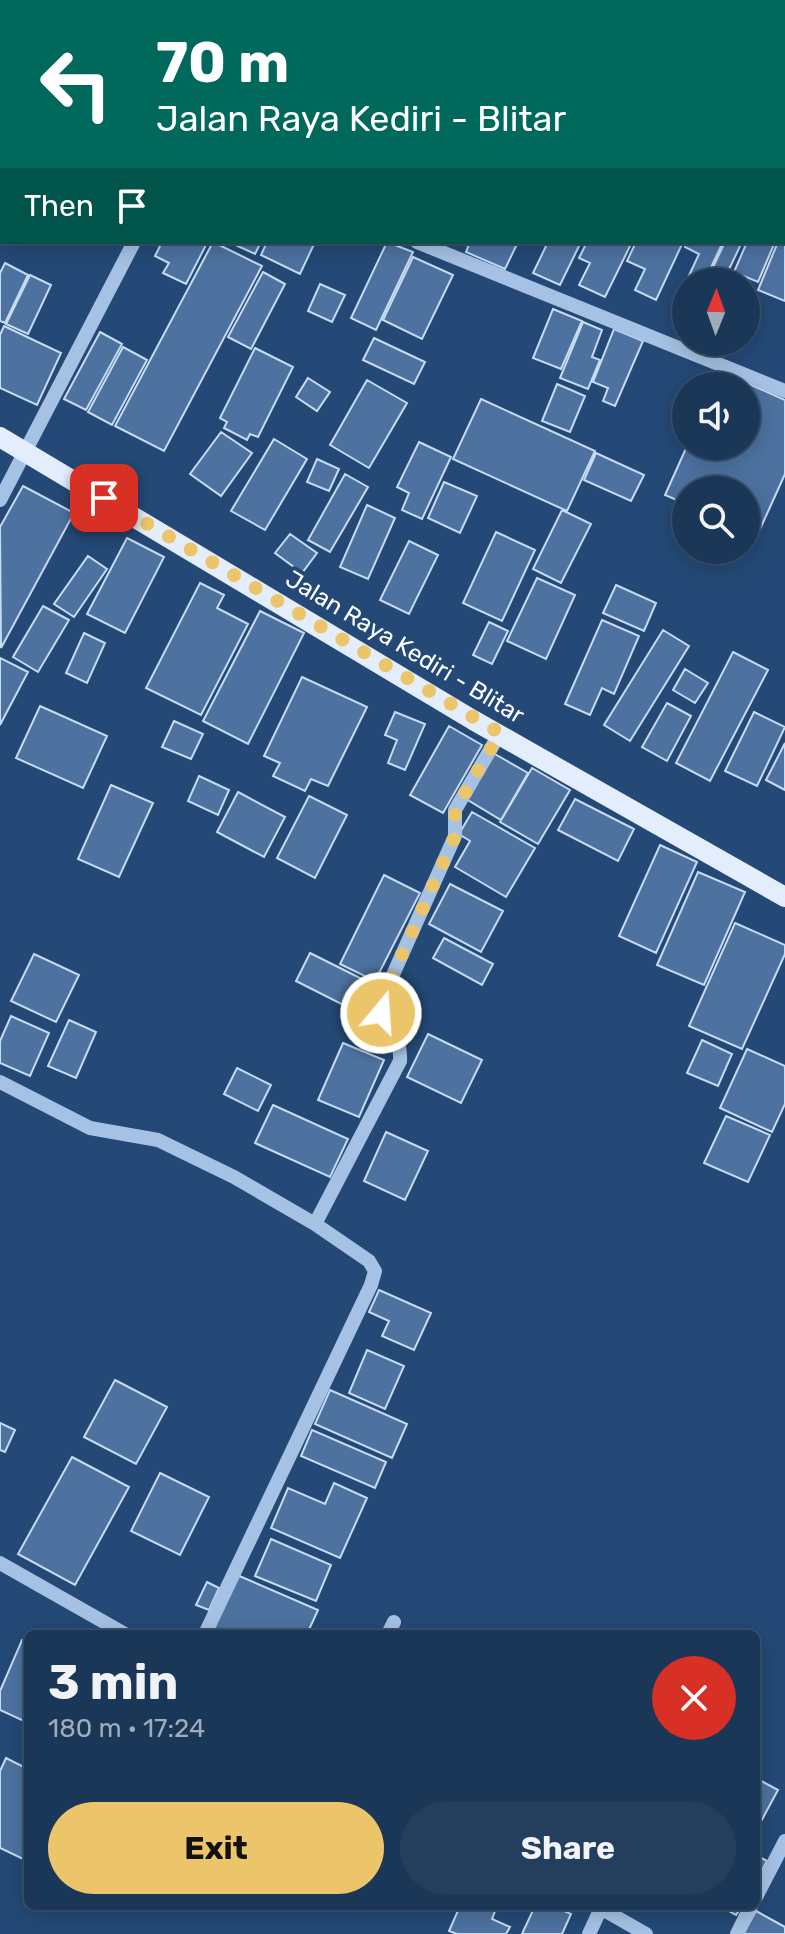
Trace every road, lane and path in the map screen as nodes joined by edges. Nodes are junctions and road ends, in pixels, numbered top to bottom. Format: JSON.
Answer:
{"nodes":[{"id":1,"x":133,"y":244,"type":"edge"},
{"id":2,"x":422,"y":244,"type":"edge"},
{"id":3,"x":785,"y":391,"type":"edge"},
{"id":4,"x":0,"y":437,"type":"edge"},
{"id":5,"x":25,"y":450,"type":"junction"},
{"id":6,"x":0,"y":500,"type":"edge"},
{"id":7,"x":500,"y":733,"type":"junction"},
{"id":8,"x":785,"y":897,"type":"edge"},
{"id":9,"x":0,"y":1082,"type":"edge"},
{"id":10,"x":315,"y":1224,"type":"junction"},
{"id":11,"x":0,"y":1563,"type":"edge"},
{"id":12,"x":118,"y":1630,"type":"edge"},
{"id":13,"x":207,"y":1630,"type":"edge"},
{"id":14,"x":785,"y":1841,"type":"edge"},
{"id":15,"x":760,"y":1889,"type":"edge"},
{"id":16,"x":598,"y":1910,"type":"edge"},
{"id":17,"x":604,"y":1910,"type":"edge"},
{"id":18,"x":749,"y":1910,"type":"edge"},
{"id":19,"x":589,"y":1934,"type":"edge"},
{"id":20,"x":646,"y":1934,"type":"edge"},
{"id":21,"x":737,"y":1934,"type":"edge"}],
"edges":[{"from":1,"to":5,"type":"street"},
{"from":2,"to":3,"type":"street"},
{"from":4,"to":5,"type":"main road","name":"Jalan Raya Kediri - Blitar"},
{"from":5,"to":6,"type":"street"},
{"from":5,"to":7,"type":"main road","name":"Jalan Raya Kediri - Blitar"},
{"from":7,"to":8,"type":"main road","name":"Jalan Raya Kediri - Blitar"},
{"from":7,"to":10,"type":"street"},
{"from":9,"to":10,"type":"street"},
{"from":10,"to":13,"type":"street"},
{"from":11,"to":12,"type":"street"},
{"from":14,"to":15,"type":"street"},
{"from":16,"to":19,"type":"street"},
{"from":17,"to":20,"type":"street"},
{"from":18,"to":21,"type":"street"}]}
